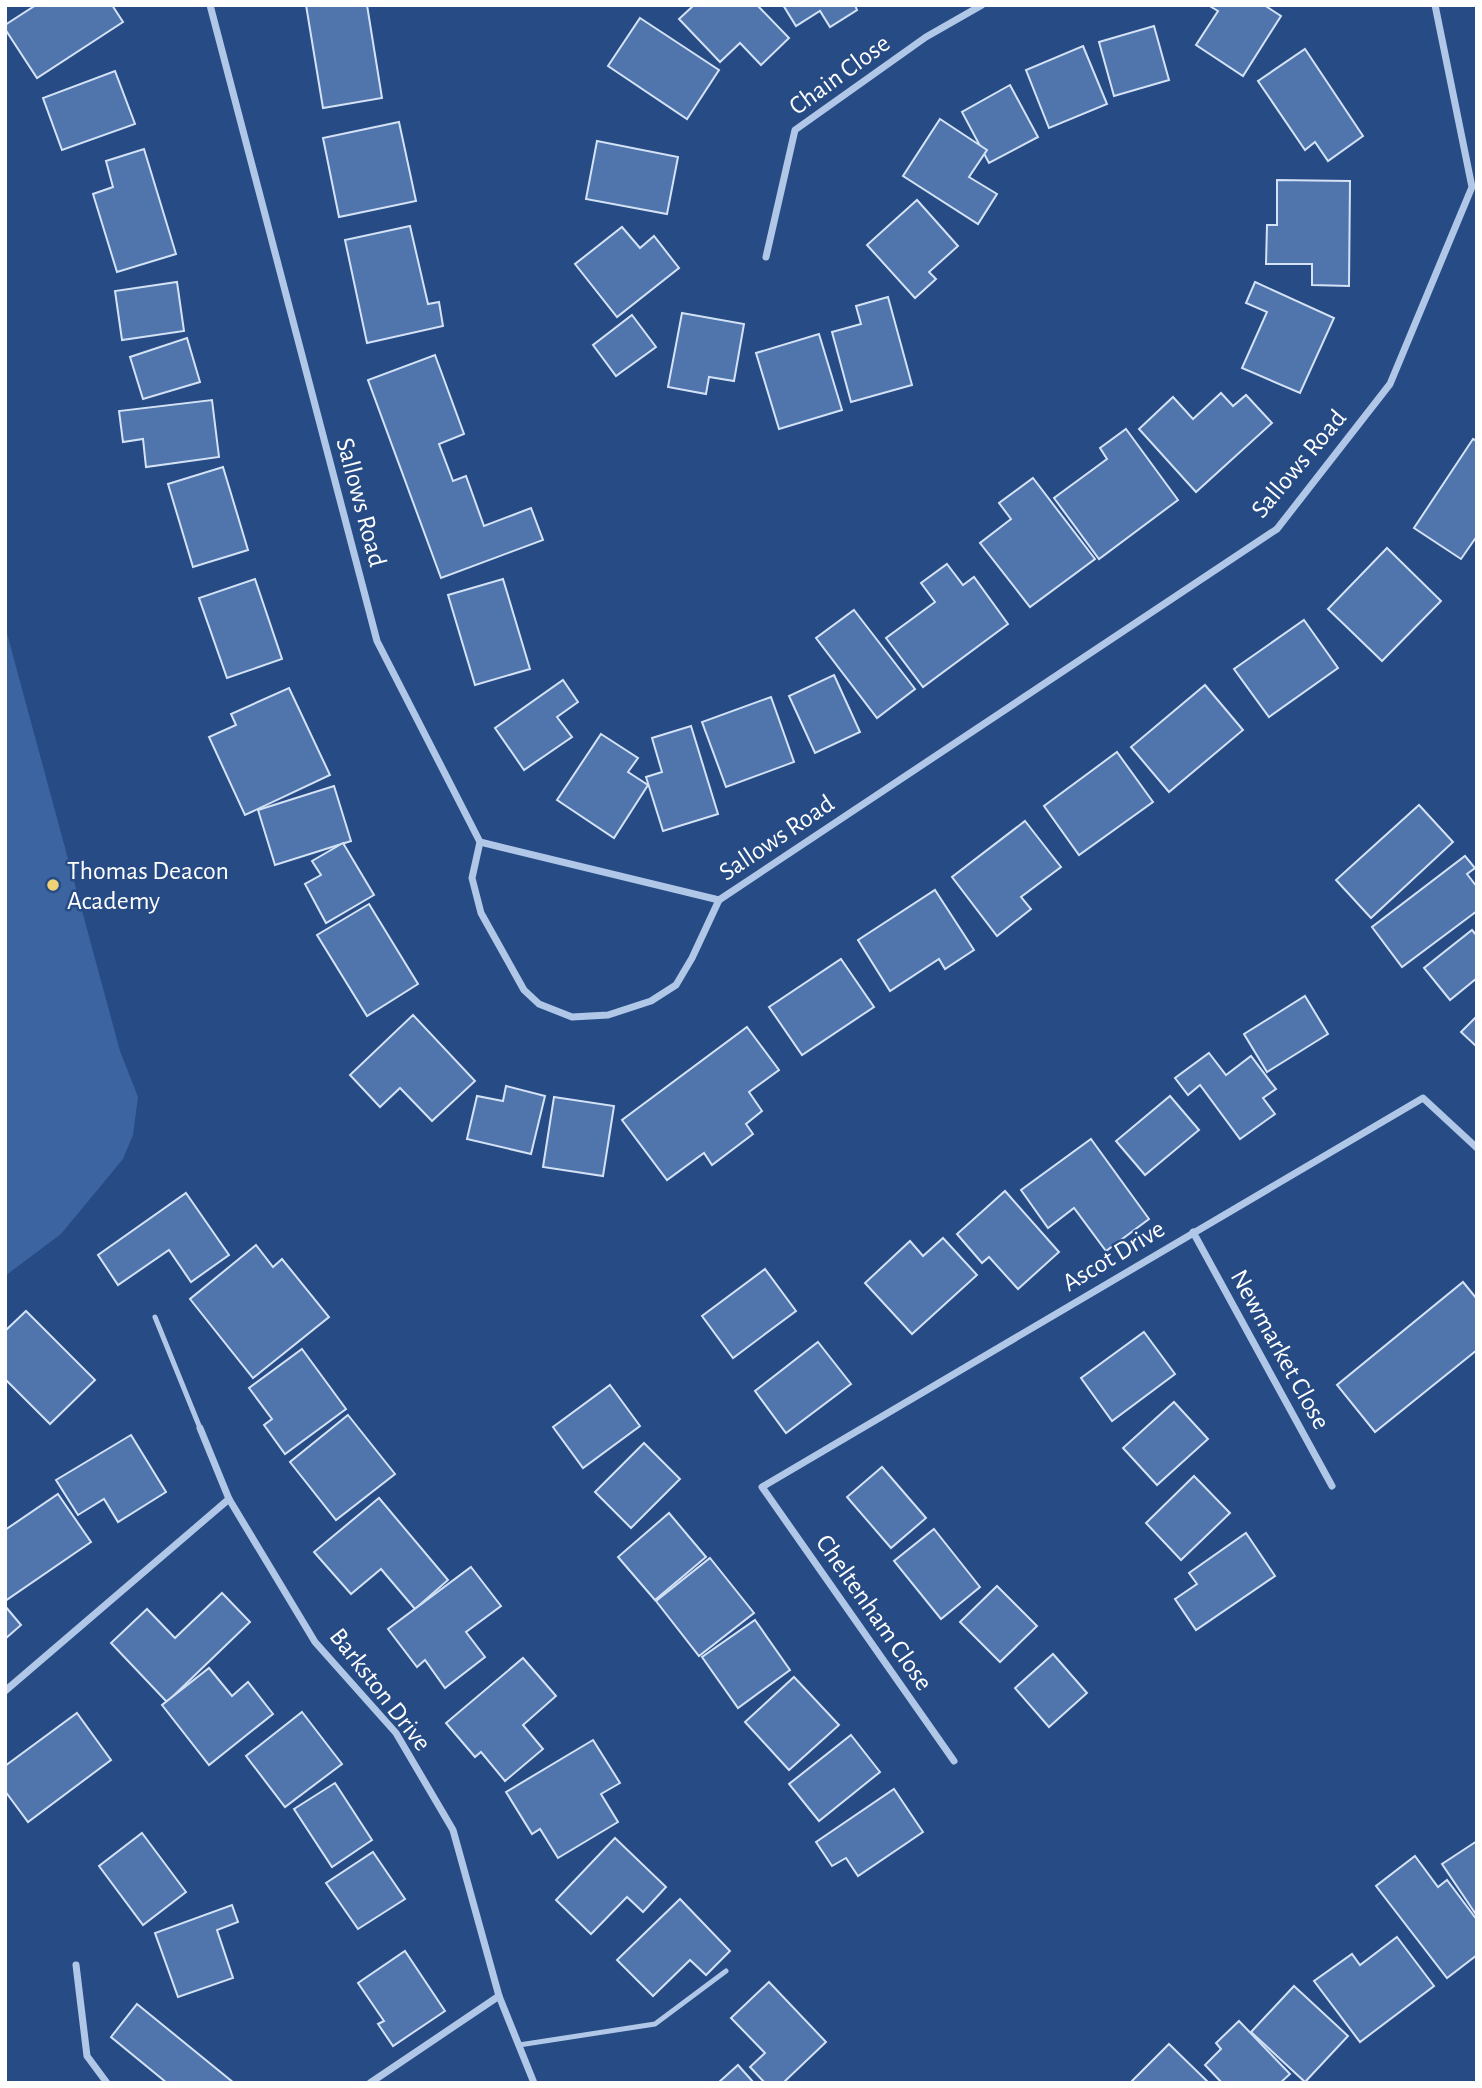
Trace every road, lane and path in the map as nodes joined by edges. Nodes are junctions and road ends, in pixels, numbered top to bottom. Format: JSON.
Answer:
{"nodes":[{"id":1,"x":210,"y":5,"type":"edge"},
{"id":2,"x":982,"y":5,"type":"edge"},
{"id":3,"x":1435,"y":5,"type":"edge"},
{"id":4,"x":766,"y":257,"type":"dead end"},
{"id":5,"x":480,"y":842,"type":"junction"},
{"id":6,"x":719,"y":900,"type":"junction"},
{"id":7,"x":1477,"y":1148,"type":"edge"},
{"id":8,"x":1192,"y":1232,"type":"junction"},
{"id":9,"x":155,"y":1317,"type":"dead end"},
{"id":10,"x":200,"y":1428,"type":"joint"},
{"id":11,"x":1332,"y":1486,"type":"dead end"},
{"id":12,"x":762,"y":1487,"type":"joint"},
{"id":13,"x":229,"y":1499,"type":"junction"},
{"id":14,"x":5,"y":1691,"type":"edge"},
{"id":15,"x":954,"y":1761,"type":"dead end"},
{"id":16,"x":76,"y":1965,"type":"dead end"},
{"id":17,"x":726,"y":1971,"type":"dead end"},
{"id":18,"x":499,"y":1996,"type":"junction"},
{"id":19,"x":519,"y":2045,"type":"junction"},
{"id":20,"x":107,"y":2083,"type":"edge"},
{"id":21,"x":370,"y":2083,"type":"edge"},
{"id":22,"x":534,"y":2083,"type":"edge"}],
"edges":[{"from":1,"to":5,"type":"street","name":"Sallows Road"},
{"from":2,"to":4,"type":"street","name":"Chain Close"},
{"from":3,"to":6,"type":"street","name":"Sallows Road"},
{"from":5,"to":6,"type":"street","name":"Sallows Road"},
{"from":5,"to":6,"type":"street"},
{"from":7,"to":8,"type":"street","name":"Ascot Drive"},
{"from":8,"to":11,"type":"street","name":"Newmarket Close"},
{"from":8,"to":12,"type":"street","name":"Ascot Drive"},
{"from":9,"to":10,"type":"lane"},
{"from":10,"to":13,"type":"street","name":"Barkston Drive"},
{"from":12,"to":15,"type":"street","name":"Cheltenham Close"},
{"from":13,"to":14,"type":"street"},
{"from":13,"to":18,"type":"street","name":"Barkston Drive"},
{"from":16,"to":20,"type":"street"},
{"from":17,"to":19,"type":"lane"},
{"from":18,"to":19,"type":"street","name":"Barkston Drive"},
{"from":18,"to":21,"type":"street"},
{"from":19,"to":22,"type":"street","name":"Barkston Drive"}]}
